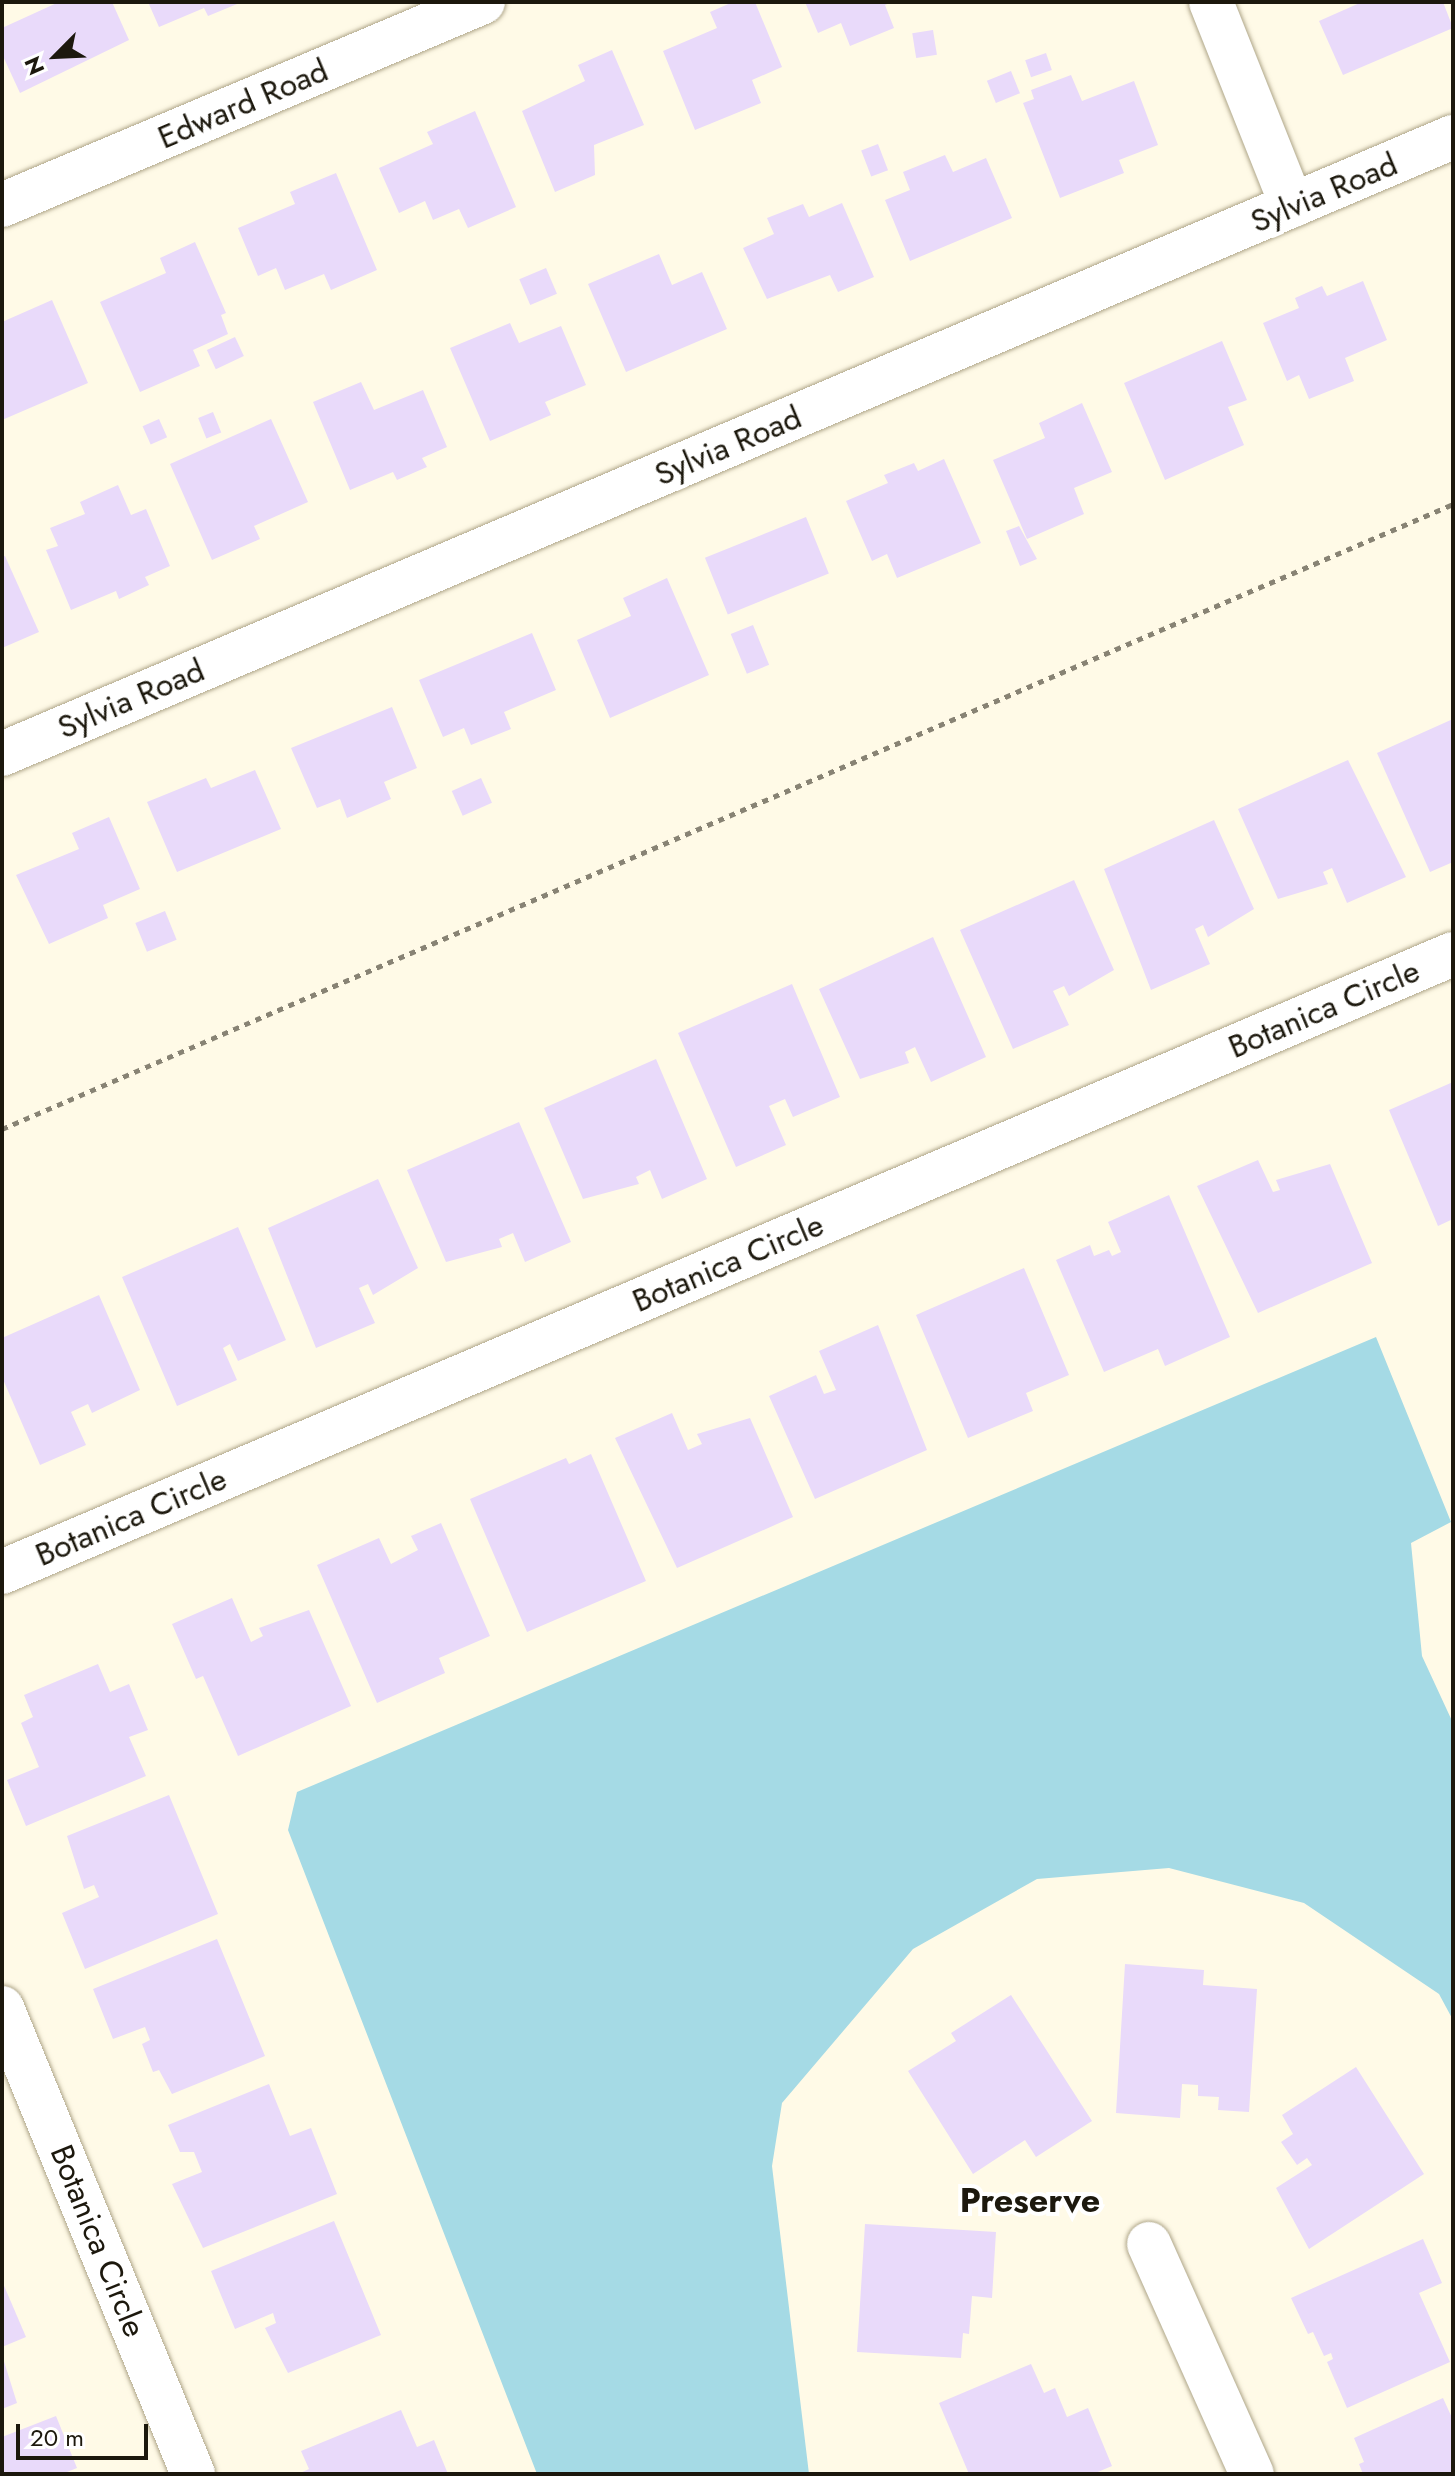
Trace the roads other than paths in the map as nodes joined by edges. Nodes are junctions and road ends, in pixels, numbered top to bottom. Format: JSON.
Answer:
{"nodes":[{"id":1,"x":483,"y":2,"type":"edge"},
{"id":2,"x":1211,"y":2,"type":"edge"},
{"id":3,"x":1453,"y":137,"type":"edge"},
{"id":4,"x":2,"y":205,"type":"edge"},
{"id":5,"x":1292,"y":206,"type":"junction"},
{"id":6,"x":2,"y":754,"type":"edge"},
{"id":7,"x":1453,"y":954,"type":"edge"},
{"id":8,"x":2,"y":1572,"type":"edge"},
{"id":9,"x":2,"y":2008,"type":"edge"},
{"id":10,"x":1149,"y":2244,"type":"dead end"},
{"id":11,"x":193,"y":2474,"type":"edge"},
{"id":12,"x":1252,"y":2474,"type":"edge"}],
"edges":[{"from":1,"to":4,"type":"street","name":"Edward Road"},
{"from":2,"to":5,"type":"street"},
{"from":3,"to":5,"type":"street","name":"Sylvia Road"},
{"from":5,"to":6,"type":"street","name":"Sylvia Road"},
{"from":7,"to":8,"type":"street","name":"Botanica Circle"},
{"from":9,"to":11,"type":"street","name":"Botanica Circle"},
{"from":10,"to":12,"type":"street"}]}
